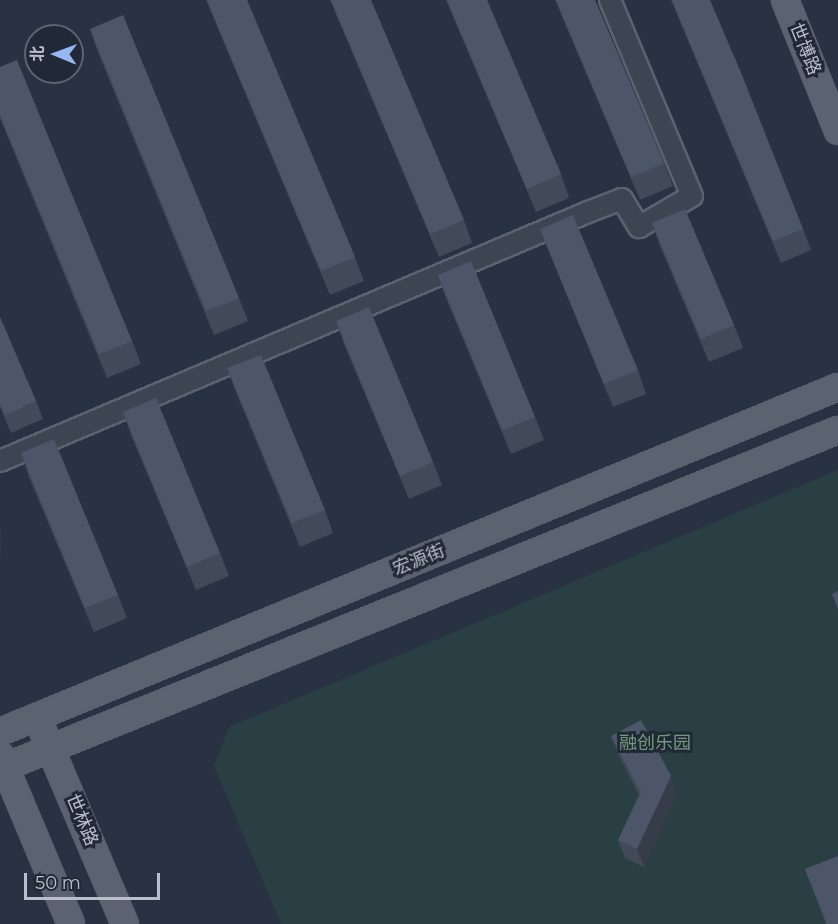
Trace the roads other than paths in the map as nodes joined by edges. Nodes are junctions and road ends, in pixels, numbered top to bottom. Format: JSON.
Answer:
{"nodes":[{"id":1,"x":610,"y":0,"type":"edge"},
{"id":2,"x":785,"y":0,"type":"edge"},
{"id":3,"x":801,"y":0,"type":"edge"},
{"id":4,"x":838,"y":89,"type":"edge"},
{"id":5,"x":838,"y":131,"type":"edge"},
{"id":6,"x":838,"y":387,"type":"edge"},
{"id":7,"x":838,"y":430,"type":"edge"},
{"id":8,"x":0,"y":461,"type":"edge"},
{"id":9,"x":37,"y":717,"type":"junction"},
{"id":10,"x":0,"y":732,"type":"edge"},
{"id":11,"x":52,"y":751,"type":"junction"},
{"id":12,"x":2,"y":765,"type":"edge"},
{"id":13,"x":71,"y":924,"type":"edge"},
{"id":14,"x":125,"y":924,"type":"edge"}],
"edges":[{"from":1,"to":8,"type":"street"},
{"from":2,"to":5,"type":"main road","name":"世博路"},
{"from":3,"to":4,"type":"main road","name":"世博路"},
{"from":6,"to":9,"type":"main road","name":"宏源街"},
{"from":7,"to":11,"type":"main road","name":"宏源街"},
{"from":9,"to":10,"type":"main road","name":"宏源街"},
{"from":9,"to":11,"type":"main road","name":"世林路"},
{"from":11,"to":12,"type":"main road","name":"宏源街"},
{"from":11,"to":14,"type":"main road","name":"世林路"},
{"from":12,"to":13,"type":"main road"}]}
